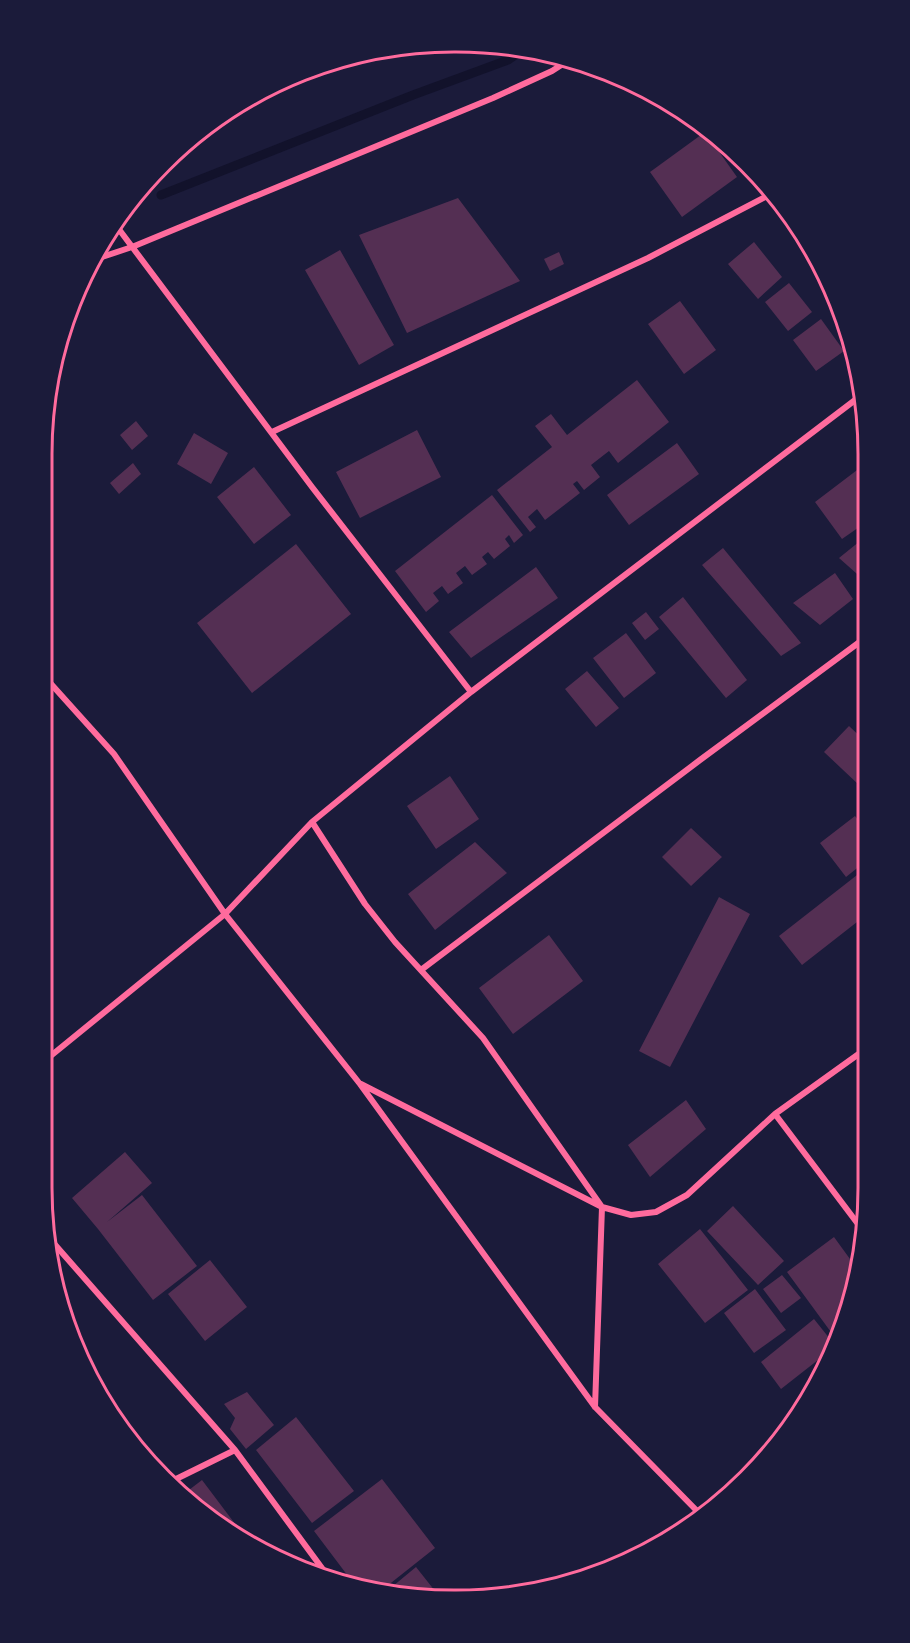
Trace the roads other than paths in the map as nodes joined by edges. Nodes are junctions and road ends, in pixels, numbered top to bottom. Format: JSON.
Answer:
{"nodes":[{"id":1,"x":559,"y":66,"type":"edge"},
{"id":2,"x":764,"y":198,"type":"edge"},
{"id":3,"x":120,"y":231,"type":"edge"},
{"id":4,"x":132,"y":247,"type":"junction"},
{"id":5,"x":105,"y":256,"type":"edge"},
{"id":6,"x":854,"y":401,"type":"edge"},
{"id":7,"x":272,"y":432,"type":"junction"},
{"id":8,"x":858,"y":643,"type":"edge"},
{"id":9,"x":52,"y":685,"type":"edge"},
{"id":10,"x":471,"y":692,"type":"junction"},
{"id":11,"x":312,"y":822,"type":"junction"},
{"id":12,"x":225,"y":914,"type":"junction"},
{"id":13,"x":421,"y":970,"type":"junction"},
{"id":14,"x":858,"y":1054,"type":"edge"},
{"id":15,"x":52,"y":1055,"type":"edge"},
{"id":16,"x":360,"y":1084,"type":"junction"},
{"id":17,"x":775,"y":1114,"type":"junction"},
{"id":18,"x":602,"y":1207,"type":"junction"},
{"id":19,"x":856,"y":1222,"type":"edge"},
{"id":20,"x":57,"y":1247,"type":"edge"},
{"id":21,"x":595,"y":1407,"type":"junction"},
{"id":22,"x":235,"y":1450,"type":"junction"},
{"id":23,"x":176,"y":1479,"type":"edge"},
{"id":24,"x":696,"y":1510,"type":"edge"},
{"id":25,"x":321,"y":1567,"type":"edge"}],
"edges":[{"from":1,"to":4,"type":"street"},
{"from":2,"to":7,"type":"street"},
{"from":3,"to":4,"type":"street"},
{"from":4,"to":5,"type":"street"},
{"from":4,"to":7,"type":"street"},
{"from":6,"to":10,"type":"street"},
{"from":7,"to":10,"type":"street"},
{"from":8,"to":13,"type":"street"},
{"from":9,"to":12,"type":"street"},
{"from":10,"to":11,"type":"street"},
{"from":11,"to":12,"type":"street"},
{"from":11,"to":13,"type":"street"},
{"from":12,"to":15,"type":"street"},
{"from":12,"to":16,"type":"street"},
{"from":13,"to":18,"type":"street"},
{"from":14,"to":17,"type":"street"},
{"from":16,"to":18,"type":"street"},
{"from":16,"to":21,"type":"street"},
{"from":17,"to":18,"type":"street"},
{"from":17,"to":19,"type":"street"},
{"from":18,"to":21,"type":"street"},
{"from":20,"to":22,"type":"street"},
{"from":21,"to":24,"type":"street"},
{"from":22,"to":23,"type":"street"},
{"from":22,"to":25,"type":"street"}]}
